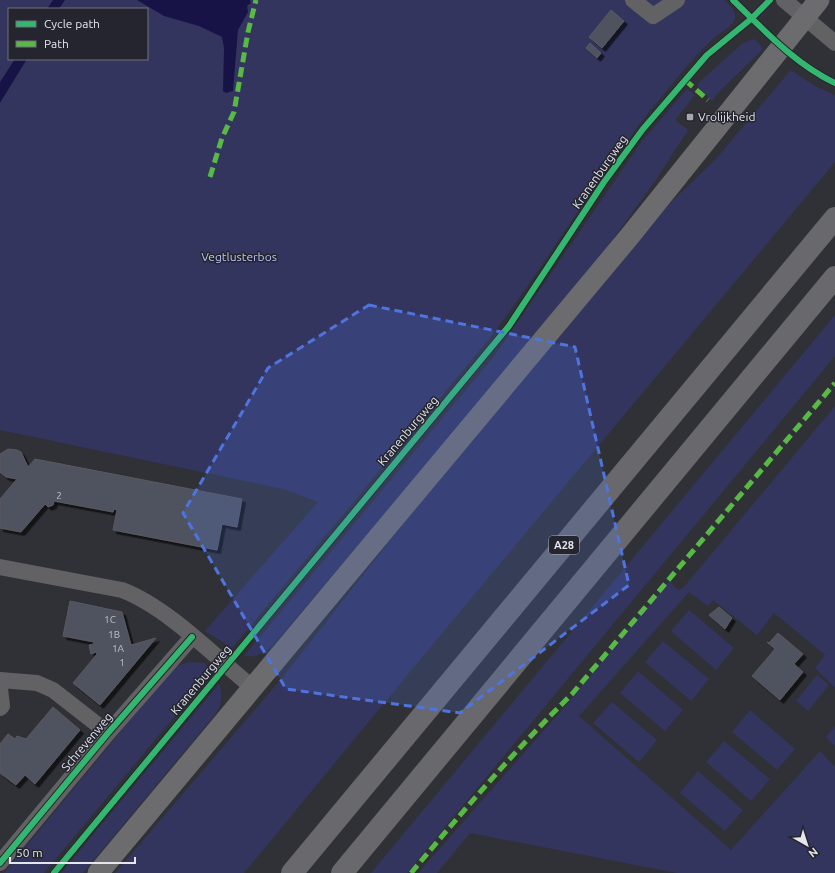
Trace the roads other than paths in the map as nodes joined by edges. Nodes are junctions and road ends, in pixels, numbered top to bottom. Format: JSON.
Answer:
{"nodes":[{"id":1,"x":633,"y":0,"type":"edge"},
{"id":2,"x":677,"y":0,"type":"edge"},
{"id":3,"x":784,"y":0,"type":"edge"},
{"id":4,"x":818,"y":0,"type":"edge"},
{"id":5,"x":805,"y":17,"type":"junction"},
{"id":6,"x":835,"y":43,"type":"edge"},
{"id":7,"x":835,"y":218,"type":"edge"},
{"id":8,"x":835,"y":277,"type":"edge"},
{"id":9,"x":0,"y":568,"type":"edge"},
{"id":10,"x":192,"y":637,"type":"junction"},
{"id":11,"x":0,"y":680,"type":"edge"},
{"id":12,"x":252,"y":687,"type":"junction"},
{"id":13,"x":0,"y":689,"type":"edge"},
{"id":14,"x":0,"y":708,"type":"edge"},
{"id":15,"x":108,"y":733,"type":"junction"},
{"id":16,"x":0,"y":863,"type":"edge"},
{"id":17,"x":98,"y":873,"type":"edge"},
{"id":18,"x":292,"y":873,"type":"edge"},
{"id":19,"x":342,"y":873,"type":"edge"}],
"edges":[{"from":1,"to":2,"type":"street"},
{"from":3,"to":5,"type":"street"},
{"from":4,"to":5,"type":"main road"},
{"from":5,"to":6,"type":"street"},
{"from":5,"to":12,"type":"main road"},
{"from":7,"to":18,"type":"highway","number":"A28"},
{"from":8,"to":19,"type":"highway"},
{"from":9,"to":10,"type":"street"},
{"from":10,"to":12,"type":"street"},
{"from":10,"to":15,"type":"street","name":"Schrevenweg"},
{"from":11,"to":15,"type":"street"},
{"from":12,"to":17,"type":"main road"},
{"from":13,"to":14,"type":"street"},
{"from":15,"to":16,"type":"street","name":"Schrevenweg"}]}
